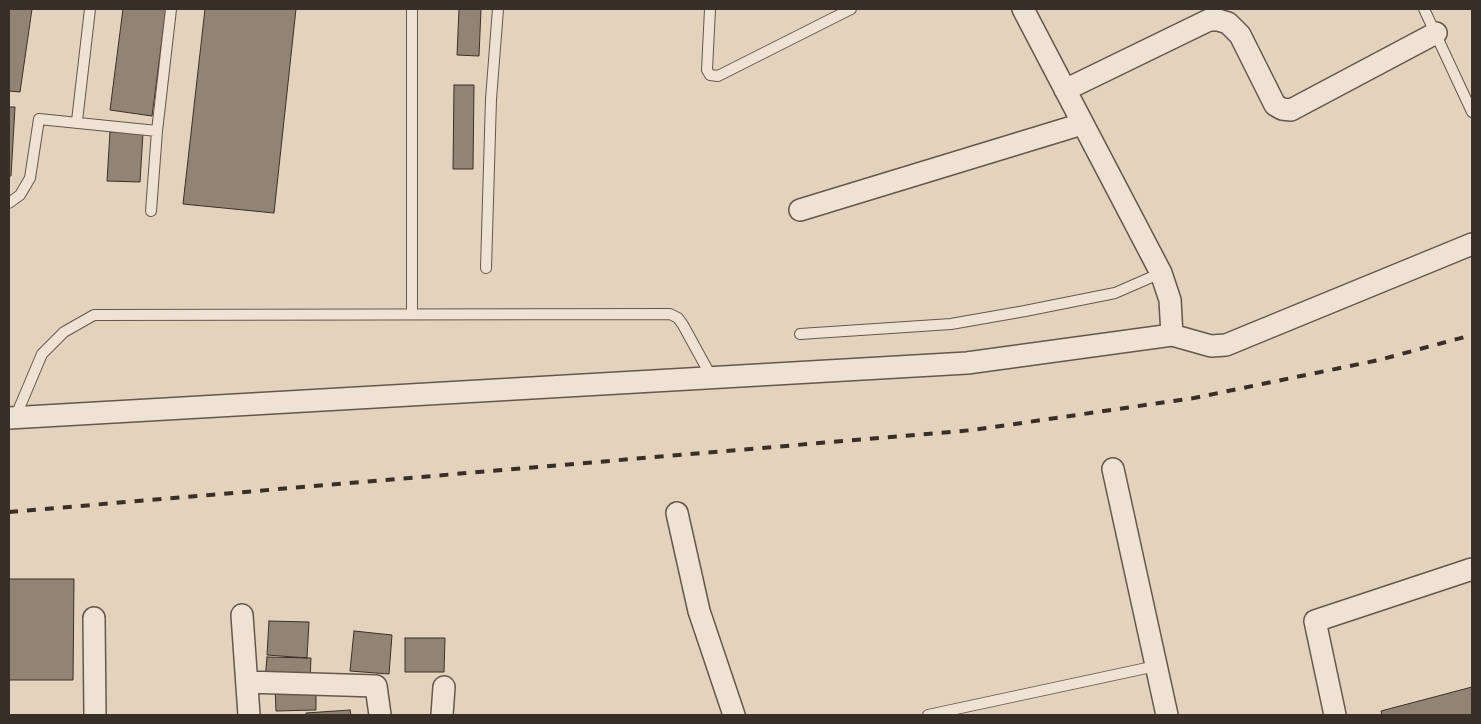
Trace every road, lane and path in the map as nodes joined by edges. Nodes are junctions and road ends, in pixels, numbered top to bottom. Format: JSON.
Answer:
{"nodes":[{"id":1,"x":90,"y":9,"type":"edge"},
{"id":2,"x":171,"y":9,"type":"edge"},
{"id":3,"x":412,"y":9,"type":"edge"},
{"id":4,"x":498,"y":9,"type":"edge"},
{"id":5,"x":710,"y":9,"type":"edge"},
{"id":6,"x":851,"y":9,"type":"edge"},
{"id":7,"x":1023,"y":9,"type":"edge"},
{"id":8,"x":1424,"y":9,"type":"edge"},
{"id":9,"x":1436,"y":34,"type":"junction"},
{"id":10,"x":1064,"y":90,"type":"junction"},
{"id":11,"x":1472,"y":112,"type":"edge"},
{"id":12,"x":77,"y":121,"type":"junction"},
{"id":13,"x":1082,"y":124,"type":"junction"},
{"id":14,"x":157,"y":131,"type":"junction"},
{"id":15,"x":9,"y":203,"type":"edge"},
{"id":16,"x":800,"y":210,"type":"dead end"},
{"id":17,"x":151,"y":211,"type":"dead end"},
{"id":18,"x":1472,"y":244,"type":"edge"},
{"id":19,"x":486,"y":268,"type":"dead end"},
{"id":20,"x":1161,"y":273,"type":"junction"},
{"id":21,"x":412,"y":314,"type":"junction"},
{"id":22,"x":800,"y":334,"type":"dead end"},
{"id":23,"x":1172,"y":335,"type":"junction"},
{"id":24,"x":712,"y":378,"type":"junction"},
{"id":25,"x":12,"y":418,"type":"edge"},
{"id":26,"x":1113,"y":469,"type":"dead end"},
{"id":27,"x":677,"y":513,"type":"dead end"},
{"id":28,"x":1472,"y":569,"type":"edge"},
{"id":29,"x":242,"y":615,"type":"dead end"},
{"id":30,"x":94,"y":618,"type":"dead end"},
{"id":31,"x":1156,"y":666,"type":"junction"},
{"id":32,"x":247,"y":682,"type":"junction"},
{"id":33,"x":444,"y":687,"type":"dead end"},
{"id":34,"x":95,"y":715,"type":"edge"},
{"id":35,"x":249,"y":715,"type":"edge"},
{"id":36,"x":380,"y":715,"type":"edge"},
{"id":37,"x":442,"y":715,"type":"edge"},
{"id":38,"x":734,"y":715,"type":"edge"},
{"id":39,"x":928,"y":715,"type":"edge"},
{"id":40,"x":1167,"y":715,"type":"edge"},
{"id":41,"x":1335,"y":715,"type":"edge"}],
"edges":[{"from":1,"to":12,"type":"lane"},
{"from":2,"to":14,"type":"lane"},
{"from":3,"to":21,"type":"lane"},
{"from":4,"to":19,"type":"lane"},
{"from":5,"to":6,"type":"lane"},
{"from":7,"to":10,"type":"street"},
{"from":8,"to":9,"type":"lane"},
{"from":9,"to":10,"type":"street"},
{"from":9,"to":11,"type":"lane"},
{"from":10,"to":13,"type":"street"},
{"from":12,"to":14,"type":"lane"},
{"from":12,"to":15,"type":"lane"},
{"from":13,"to":16,"type":"street"},
{"from":13,"to":20,"type":"street"},
{"from":14,"to":17,"type":"lane"},
{"from":18,"to":23,"type":"street"},
{"from":20,"to":22,"type":"lane"},
{"from":20,"to":23,"type":"street"},
{"from":21,"to":24,"type":"lane"},
{"from":21,"to":25,"type":"lane"},
{"from":23,"to":24,"type":"street"},
{"from":24,"to":25,"type":"street"},
{"from":26,"to":31,"type":"street"},
{"from":27,"to":38,"type":"street"},
{"from":28,"to":41,"type":"street"},
{"from":29,"to":32,"type":"street"},
{"from":30,"to":34,"type":"street"},
{"from":31,"to":39,"type":"lane"},
{"from":31,"to":40,"type":"street"},
{"from":32,"to":35,"type":"street"},
{"from":32,"to":36,"type":"street"},
{"from":33,"to":37,"type":"street"}]}
